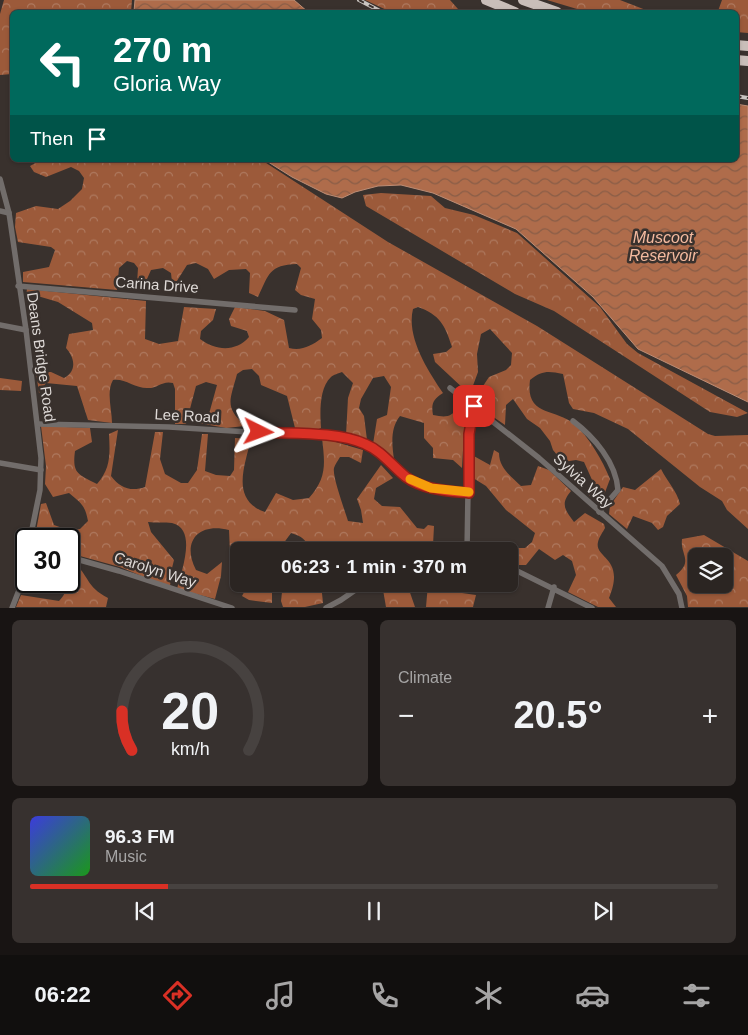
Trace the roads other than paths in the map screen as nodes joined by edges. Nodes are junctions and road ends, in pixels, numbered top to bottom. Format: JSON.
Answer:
{"nodes":[{"id":1,"x":486,"y":0,"type":"edge"},
{"id":2,"x":523,"y":0,"type":"edge"},
{"id":3,"x":510,"y":10,"type":"edge"},
{"id":4,"x":552,"y":10,"type":"edge"},
{"id":5,"x":0,"y":179,"type":"edge"},
{"id":6,"x":0,"y":211,"type":"edge"},
{"id":7,"x":9,"y":213,"type":"junction"},
{"id":8,"x":18,"y":286,"type":"junction"},
{"id":9,"x":295,"y":310,"type":"dead end"},
{"id":10,"x":0,"y":325,"type":"edge"},
{"id":11,"x":26,"y":330,"type":"junction"},
{"id":12,"x":450,"y":388,"type":"dead end"},
{"id":13,"x":474,"y":406,"type":"junction"},
{"id":14,"x":573,"y":420,"type":"dead end"},
{"id":15,"x":38,"y":424,"type":"junction"},
{"id":16,"x":0,"y":463,"type":"edge"},
{"id":17,"x":41,"y":470,"type":"junction"},
{"id":18,"x":469,"y":493,"type":"junction"},
{"id":19,"x":599,"y":512,"type":"junction"},
{"id":20,"x":32,"y":528,"type":"edge"},
{"id":21,"x":467,"y":542,"type":"edge"},
{"id":22,"x":80,"y":560,"type":"edge"},
{"id":23,"x":518,"y":571,"type":"edge"},
{"id":24,"x":554,"y":588,"type":"junction"},
{"id":25,"x":352,"y":592,"type":"edge"},
{"id":26,"x":18,"y":593,"type":"edge"},
{"id":27,"x":12,"y":608,"type":"edge"},
{"id":28,"x":232,"y":608,"type":"edge"},
{"id":29,"x":326,"y":608,"type":"edge"},
{"id":30,"x":548,"y":608,"type":"edge"},
{"id":31,"x":592,"y":608,"type":"edge"},
{"id":32,"x":682,"y":608,"type":"edge"}],
"edges":[{"from":1,"to":3,"type":"highway"},
{"from":2,"to":4,"type":"highway"},
{"from":5,"to":7,"type":"street","name":"Deans Bridge Road"},
{"from":6,"to":7,"type":"street"},
{"from":7,"to":8,"type":"street","name":"Deans Bridge Road"},
{"from":8,"to":9,"type":"street","name":"Carina Drive"},
{"from":8,"to":11,"type":"street","name":"Deans Bridge Road"},
{"from":10,"to":11,"type":"street"},
{"from":11,"to":15,"type":"street","name":"Deans Bridge Road"},
{"from":12,"to":13,"type":"street","name":"Sylvia Way"},
{"from":13,"to":18,"type":"street"},
{"from":13,"to":19,"type":"street","name":"Sylvia Way"},
{"from":14,"to":19,"type":"street"},
{"from":15,"to":17,"type":"street","name":"Deans Bridge Road"},
{"from":15,"to":18,"type":"street","name":"Lee Road"},
{"from":16,"to":17,"type":"street"},
{"from":17,"to":20,"type":"street","name":"Deans Bridge Road"},
{"from":18,"to":21,"type":"street"},
{"from":19,"to":32,"type":"street","name":"Sylvia Way"},
{"from":22,"to":28,"type":"street","name":"Carolyn Way"},
{"from":23,"to":24,"type":"street"},
{"from":24,"to":30,"type":"street"},
{"from":24,"to":31,"type":"street"},
{"from":25,"to":29,"type":"street"},
{"from":26,"to":27,"type":"street"}]}
